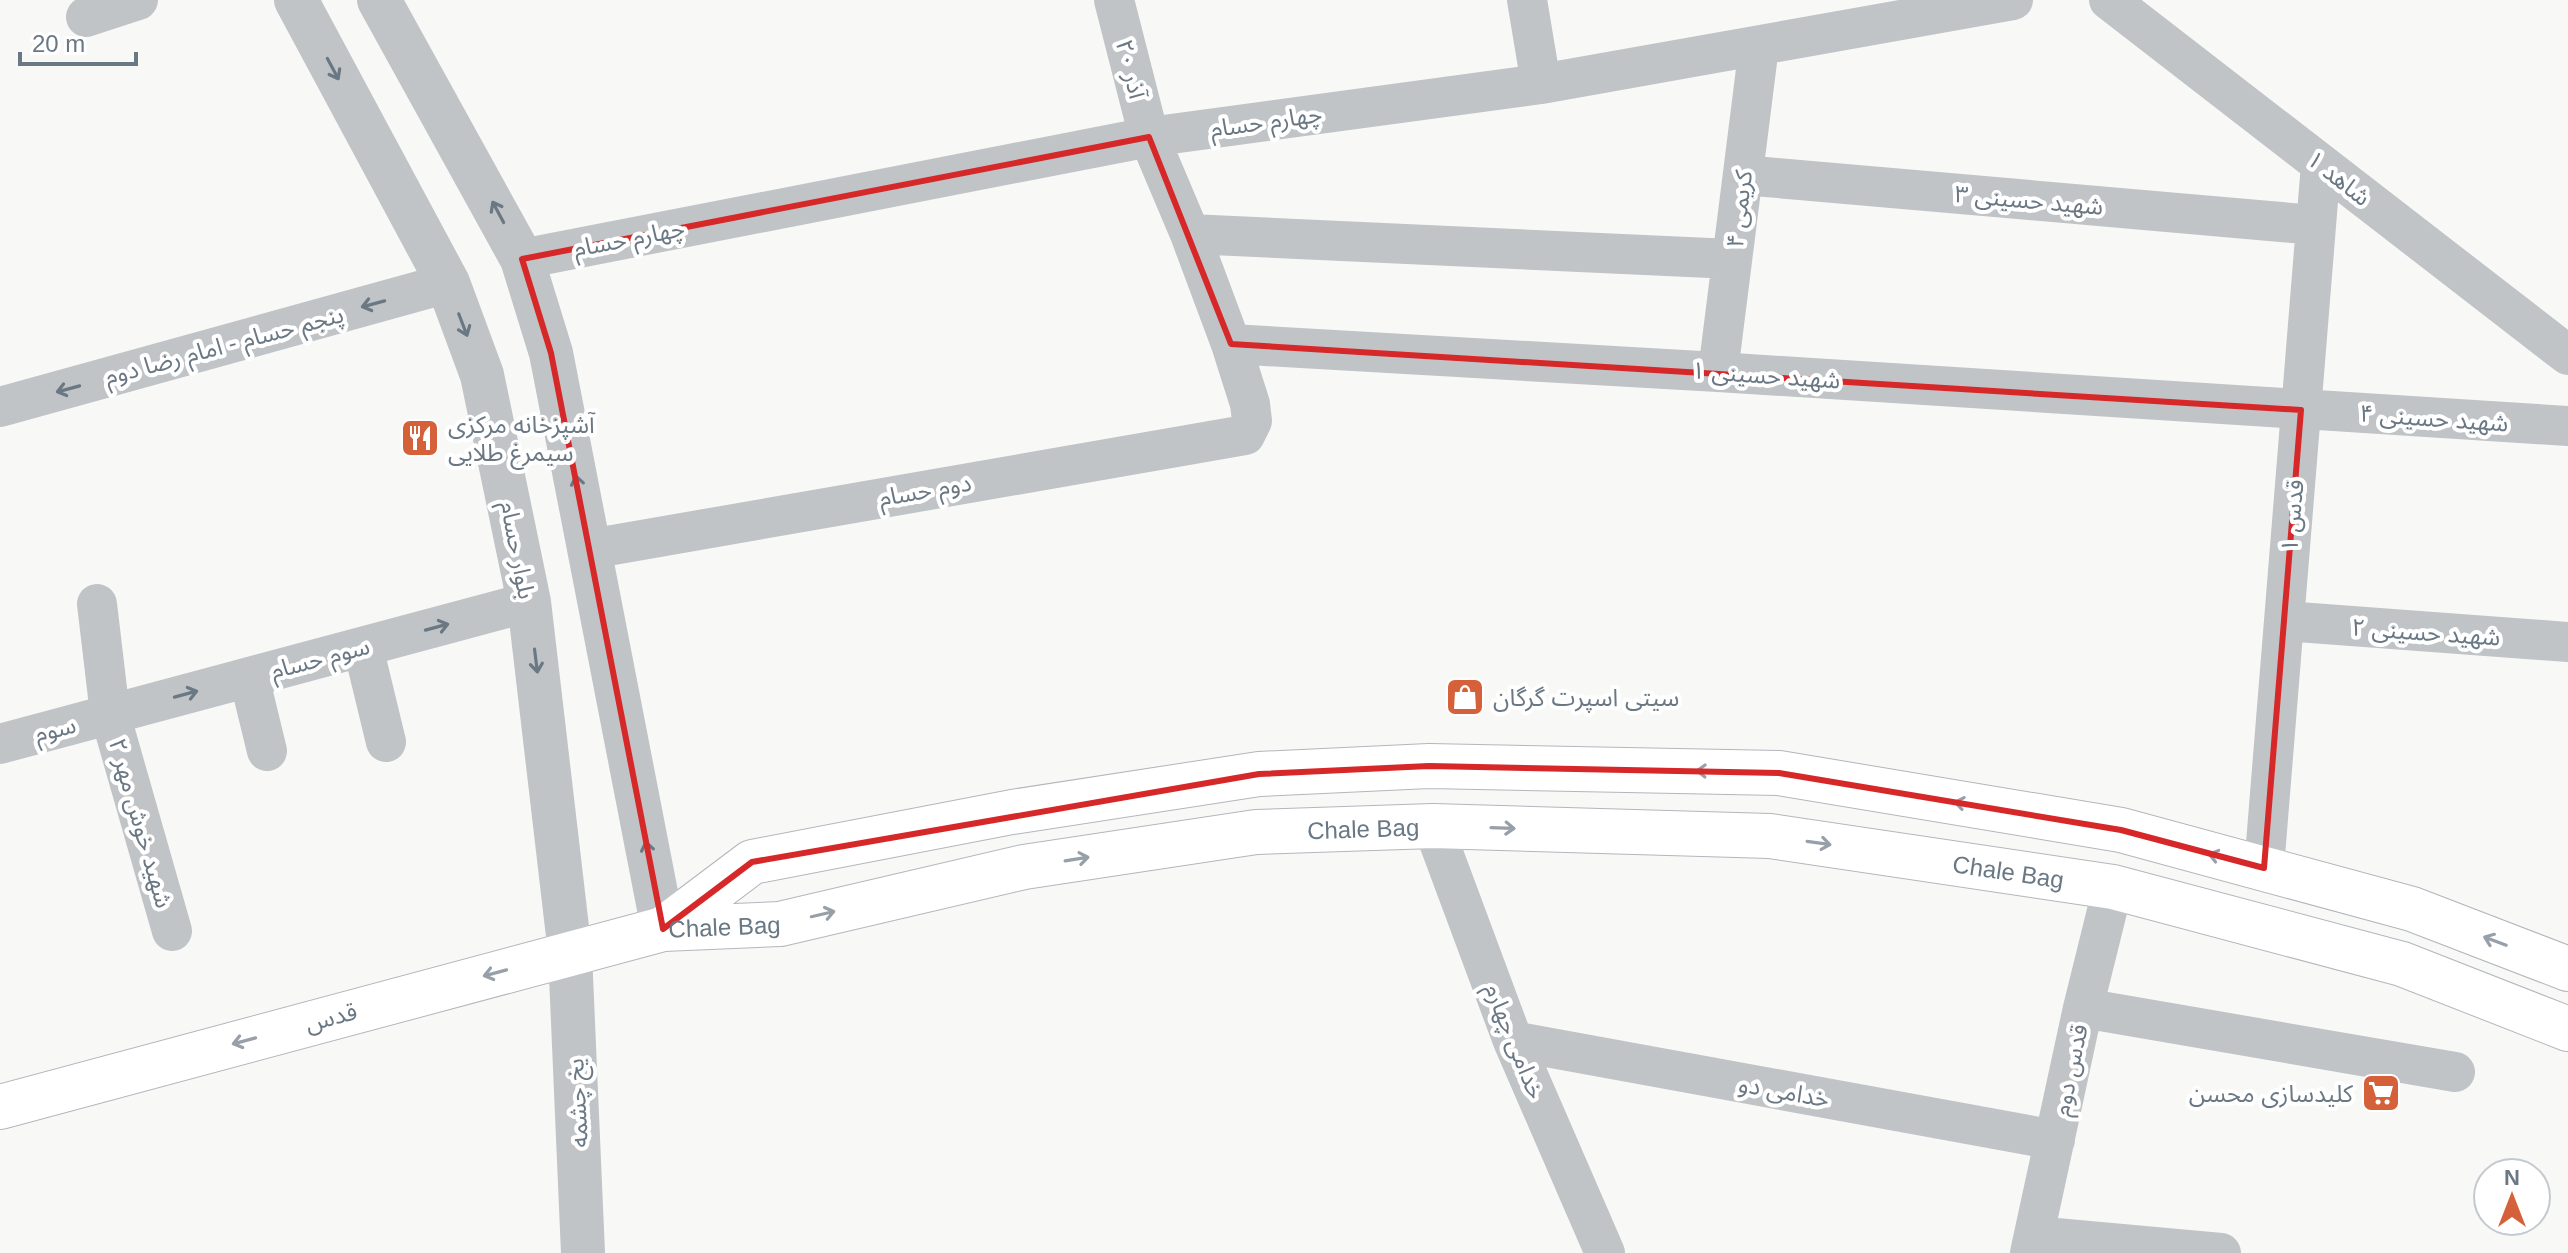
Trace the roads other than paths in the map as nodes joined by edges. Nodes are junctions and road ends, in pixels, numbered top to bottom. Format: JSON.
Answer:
{"nodes":[{"id":1,"x":138,"y":0,"type":"edge"},
{"id":2,"x":296,"y":0,"type":"edge"},
{"id":3,"x":379,"y":0,"type":"edge"},
{"id":4,"x":1114,"y":0,"type":"edge"},
{"id":5,"x":1527,"y":0,"type":"edge"},
{"id":6,"x":2013,"y":0,"type":"edge"},
{"id":7,"x":2109,"y":0,"type":"edge"},
{"id":8,"x":86,"y":17,"type":"dead end"},
{"id":9,"x":1759,"y":46,"type":"junction"},
{"id":10,"x":1541,"y":84,"type":"junction"},
{"id":11,"x":1149,"y":137,"type":"junction"},
{"id":12,"x":2321,"y":164,"type":"junction"},
{"id":13,"x":1743,"y":175,"type":"junction"},
{"id":14,"x":2315,"y":225,"type":"junction"},
{"id":15,"x":1190,"y":234,"type":"junction"},
{"id":16,"x":522,"y":259,"type":"junction"},
{"id":17,"x":1732,"y":259,"type":"junction"},
{"id":18,"x":448,"y":283,"type":"junction"},
{"id":19,"x":1231,"y":344,"type":"junction"},
{"id":20,"x":2568,"y":355,"type":"edge"},
{"id":21,"x":1718,"y":372,"type":"junction"},
{"id":22,"x":0,"y":407,"type":"edge"},
{"id":23,"x":2301,"y":410,"type":"junction"},
{"id":24,"x":1252,"y":421,"type":"joint"},
{"id":25,"x":2568,"y":426,"type":"edge"},
{"id":26,"x":590,"y":549,"type":"junction"},
{"id":27,"x":529,"y":602,"type":"junction"},
{"id":28,"x":97,"y":604,"type":"dead end"},
{"id":29,"x":2284,"y":621,"type":"junction"},
{"id":30,"x":2568,"y":642,"type":"edge"},
{"id":31,"x":363,"y":647,"type":"junction"},
{"id":32,"x":249,"y":677,"type":"junction"},
{"id":33,"x":110,"y":714,"type":"junction"},
{"id":34,"x":386,"y":742,"type":"dead end"},
{"id":35,"x":0,"y":744,"type":"edge"},
{"id":36,"x":267,"y":751,"type":"dead end"},
{"id":37,"x":1779,"y":773,"type":"junction"},
{"id":38,"x":1433,"y":826,"type":"junction"},
{"id":39,"x":1770,"y":836,"type":"junction"},
{"id":40,"x":2264,"y":868,"type":"junction"},
{"id":41,"x":2113,"y":887,"type":"junction"},
{"id":42,"x":663,"y":929,"type":"junction"},
{"id":43,"x":172,"y":931,"type":"dead end"},
{"id":44,"x":570,"y":953,"type":"junction"},
{"id":45,"x":2568,"y":969,"type":"edge"},
{"id":46,"x":2083,"y":1008,"type":"junction"},
{"id":47,"x":2568,"y":1029,"type":"edge"},
{"id":48,"x":1513,"y":1041,"type":"junction"},
{"id":49,"x":2455,"y":1072,"type":"dead end"},
{"id":50,"x":0,"y":1107,"type":"edge"},
{"id":51,"x":2055,"y":1140,"type":"junction"},
{"id":52,"x":2032,"y":1244,"type":"edge"},
{"id":53,"x":583,"y":1253,"type":"edge"},
{"id":54,"x":1605,"y":1253,"type":"edge"},
{"id":55,"x":2221,"y":1253,"type":"edge"}],
"edges":[{"from":1,"to":8,"type":"street"},
{"from":2,"to":18,"type":"street","name":"بلوار حسام","one_way":true},
{"from":16,"to":3,"type":"street","one_way":true},
{"from":4,"to":11,"type":"street","name":"۲۰ آذر"},
{"from":5,"to":10,"type":"street"},
{"from":6,"to":9,"type":"street","name":"چهارم حسام"},
{"from":7,"to":12,"type":"street","name":"۱ شاهد"},
{"from":9,"to":10,"type":"street","name":"چهارم حسام"},
{"from":9,"to":13,"type":"street","name":"کریمی ۴"},
{"from":10,"to":11,"type":"street","name":"چهارم حسام"},
{"from":11,"to":15,"type":"street","name":"۲۰ آذر"},
{"from":11,"to":16,"type":"street","name":"چهارم حسام"},
{"from":12,"to":14,"type":"street","name":"قدس ۱"},
{"from":12,"to":20,"type":"street","name":"۱ شاهد"},
{"from":13,"to":14,"type":"street","name":"۳ شهید حسینی"},
{"from":13,"to":17,"type":"street","name":"کریمی ۴"},
{"from":14,"to":23,"type":"street","name":"قدس ۱"},
{"from":15,"to":17,"type":"street"},
{"from":15,"to":19,"type":"street","name":"۲۰ آذر"},
{"from":26,"to":16,"type":"street","one_way":true},
{"from":17,"to":21,"type":"street","name":"کریمی ۴"},
{"from":18,"to":22,"type":"street","name":"پنجم حسام - امام رضا دوم","one_way":true},
{"from":18,"to":27,"type":"street","name":"بلوار حسام","one_way":true},
{"from":19,"to":21,"type":"street","name":"۱ شهید حسینی"},
{"from":19,"to":24,"type":"street","name":"۲۰ آذر"},
{"from":21,"to":23,"type":"street","name":"۱ شهید حسینی"},
{"from":23,"to":25,"type":"street","name":"شهید حسینی ۴"},
{"from":23,"to":29,"type":"street","name":"قدس ۱"},
{"from":24,"to":26,"type":"street","name":"دوم حسام"},
{"from":42,"to":26,"type":"street","one_way":true},
{"from":31,"to":27,"type":"street","name":"سوم حسام","one_way":true},
{"from":27,"to":44,"type":"street","name":"بلوار حسام","one_way":true},
{"from":28,"to":33,"type":"street","name":"۲ شهید خوش مهر"},
{"from":29,"to":30,"type":"street","name":"۲ شهید حسینی"},
{"from":29,"to":40,"type":"street","name":"قدس ۱"},
{"from":31,"to":32,"type":"street","name":"سوم حسام"},
{"from":31,"to":34,"type":"street"},
{"from":33,"to":32,"type":"street","name":"سوم حسام","one_way":true},
{"from":32,"to":36,"type":"street"},
{"from":33,"to":35,"type":"street","name":"سوم"},
{"from":33,"to":43,"type":"street","name":"۲ شهید خوش مهر"},
{"from":37,"to":39,"type":"main road"},
{"from":40,"to":37,"type":"main road","name":"Chale Bag","one_way":true},
{"from":37,"to":42,"type":"main road","name":"Chale Bag","one_way":true},
{"from":38,"to":39,"type":"main road","name":"Chale Bag","one_way":true},
{"from":42,"to":38,"type":"main road","name":"Chale Bag","one_way":true},
{"from":38,"to":48,"type":"street","name":"خدامی چهارم"},
{"from":39,"to":41,"type":"main road","name":"Chale Bag","one_way":true},
{"from":45,"to":40,"type":"main road","name":"Chale Bag","one_way":true},
{"from":41,"to":46,"type":"street","name":"قدس دوم"},
{"from":41,"to":47,"type":"main road","name":"Chale Bag"},
{"from":42,"to":44,"type":"main road","name":"قدس"},
{"from":44,"to":50,"type":"main road","name":"قدس","one_way":true},
{"from":44,"to":53,"type":"street","name":"یخ چشمه"},
{"from":46,"to":49,"type":"street"},
{"from":46,"to":51,"type":"street","name":"قدس دوم"},
{"from":48,"to":51,"type":"street","name":"خدامی دو"},
{"from":48,"to":54,"type":"street","name":"خدامی چهارم"},
{"from":51,"to":52,"type":"street","name":"قدس دوم"},
{"from":52,"to":55,"type":"street"}]}
